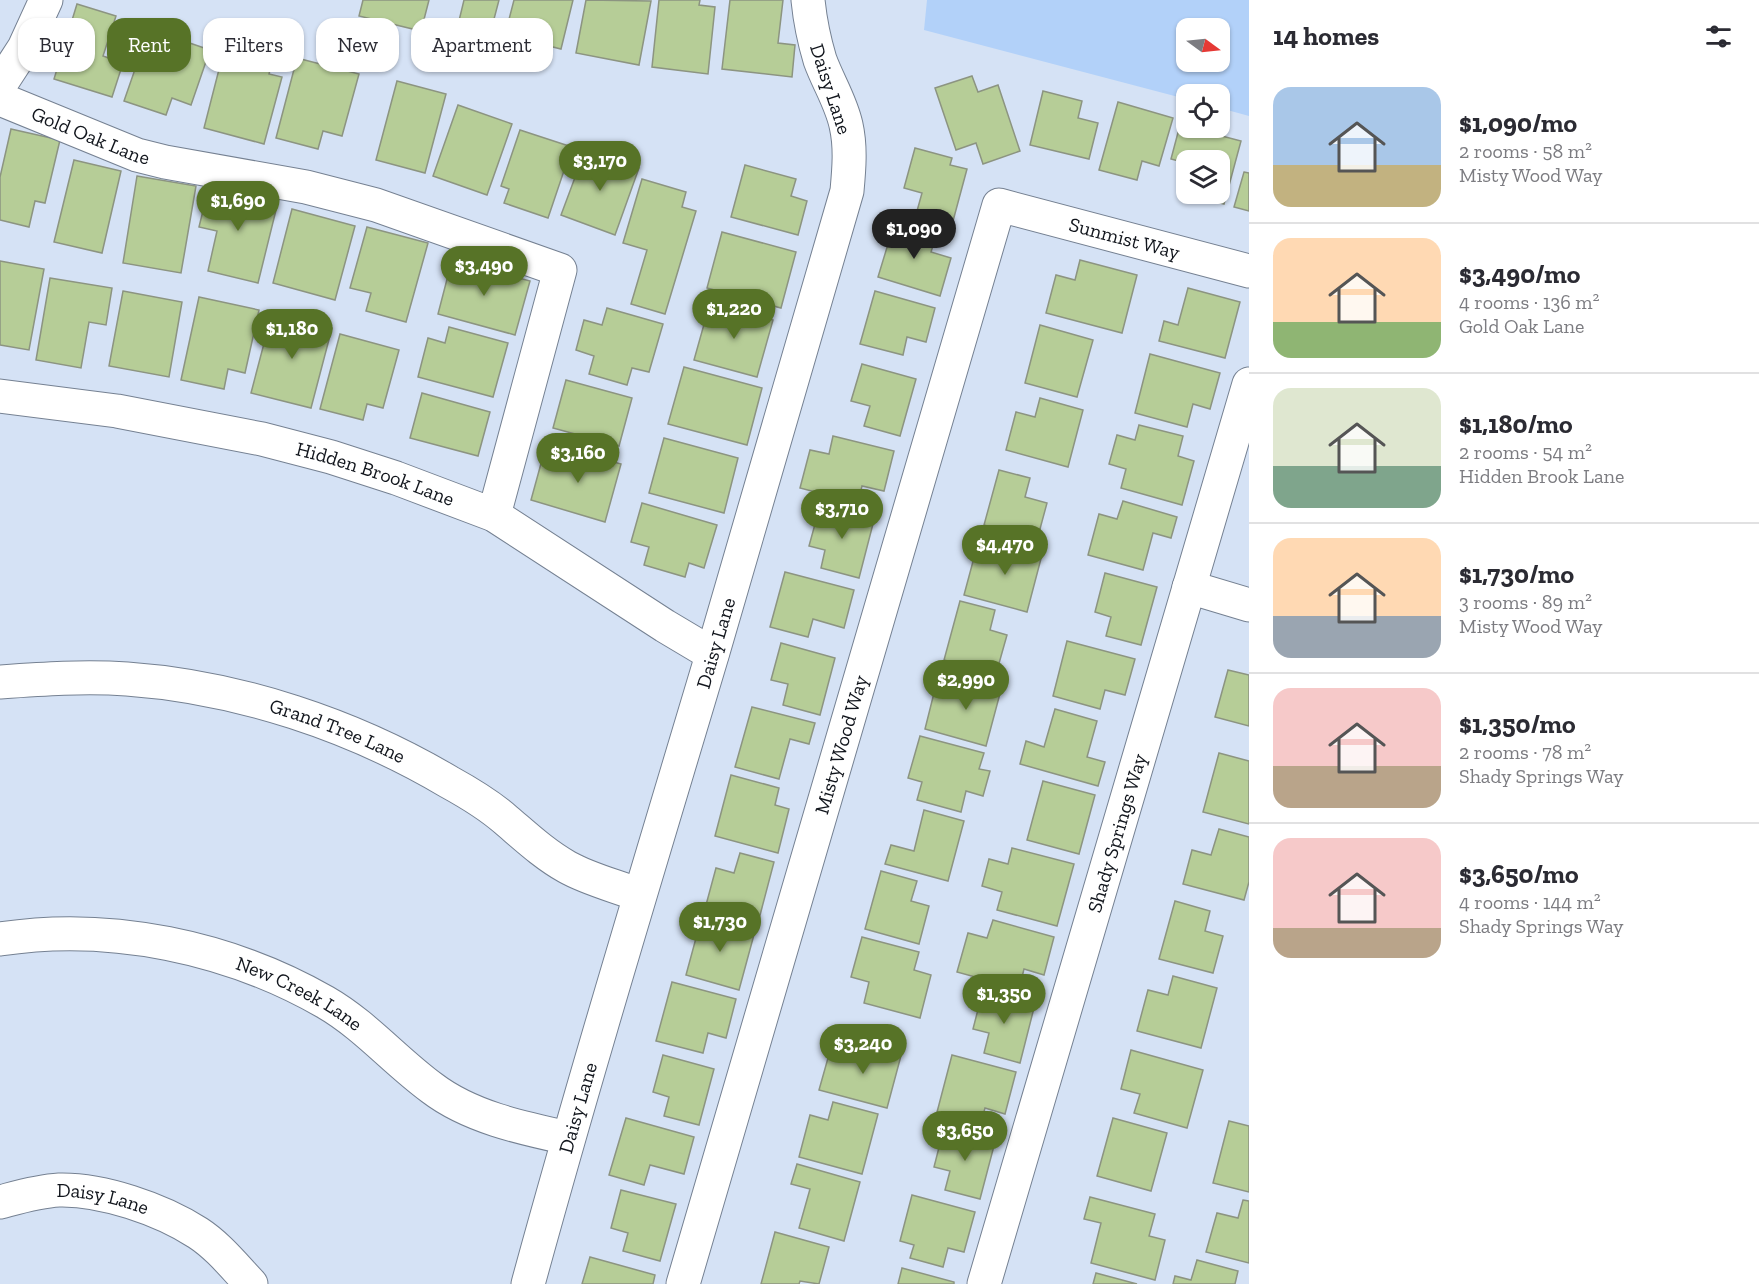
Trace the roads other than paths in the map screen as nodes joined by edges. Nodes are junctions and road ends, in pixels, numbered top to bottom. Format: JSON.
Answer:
{"nodes":[{"id":1,"x":46,"y":0,"type":"edge"},
{"id":2,"x":808,"y":0,"type":"edge"},
{"id":3,"x":0,"y":85,"type":"edge"},
{"id":4,"x":0,"y":99,"type":"edge"},
{"id":5,"x":999,"y":205,"type":"joint"},
{"id":6,"x":1249,"y":271,"type":"edge"},
{"id":7,"x":1249,"y":384,"type":"edge"},
{"id":8,"x":0,"y":396,"type":"edge"},
{"id":9,"x":494,"y":515,"type":"junction"},
{"id":10,"x":1189,"y":587,"type":"junction"},
{"id":11,"x":1249,"y":605,"type":"edge"},
{"id":12,"x":712,"y":654,"type":"junction"},
{"id":13,"x":0,"y":682,"type":"edge"},
{"id":14,"x":639,"y":895,"type":"junction"},
{"id":15,"x":0,"y":939,"type":"edge"},
{"id":16,"x":568,"y":1138,"type":"junction"},
{"id":17,"x":0,"y":1202,"type":"edge"},
{"id":18,"x":251,"y":1284,"type":"edge"},
{"id":19,"x":528,"y":1284,"type":"edge"},
{"id":20,"x":683,"y":1284,"type":"edge"},
{"id":21,"x":984,"y":1284,"type":"edge"}],
"edges":[{"from":1,"to":3,"type":"street"},
{"from":2,"to":12,"type":"street","name":"Daisy Lane"},
{"from":4,"to":9,"type":"street","name":"Gold Oak Lane"},
{"from":5,"to":6,"type":"street","name":"Sunmist Way"},
{"from":5,"to":20,"type":"street","name":"Misty Wood Way"},
{"from":7,"to":10,"type":"street","name":"Shady Springs Way"},
{"from":8,"to":9,"type":"street","name":"Hidden Brook Lane"},
{"from":9,"to":12,"type":"street","name":"Hidden Brook Lane"},
{"from":10,"to":11,"type":"street"},
{"from":10,"to":21,"type":"street","name":"Shady Springs Way"},
{"from":12,"to":14,"type":"street","name":"Daisy Lane"},
{"from":13,"to":14,"type":"street","name":"Grand Tree Lane"},
{"from":14,"to":16,"type":"street","name":"Daisy Lane"},
{"from":15,"to":16,"type":"street","name":"New Creek Lane"},
{"from":16,"to":19,"type":"street","name":"Daisy Lane"},
{"from":17,"to":18,"type":"street","name":"Daisy Lane"}]}
